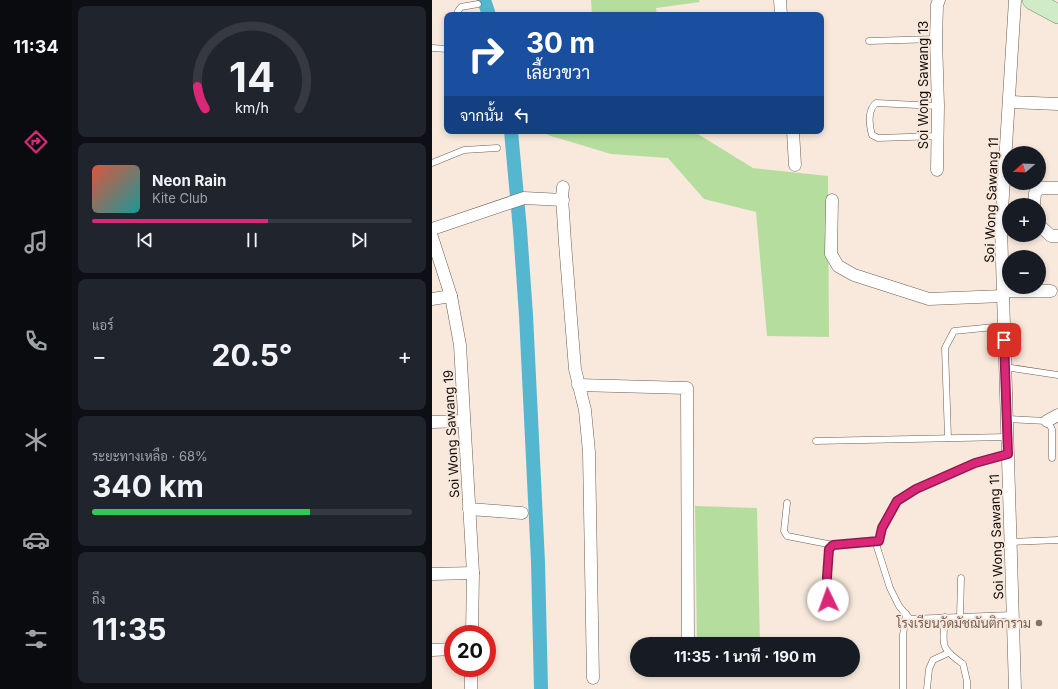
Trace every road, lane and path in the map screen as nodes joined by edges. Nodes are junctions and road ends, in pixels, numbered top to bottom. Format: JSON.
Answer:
{"nodes":[{"id":1,"x":780,"y":0,"type":"edge"},
{"id":2,"x":939,"y":0,"type":"edge"},
{"id":3,"x":1016,"y":0,"type":"edge"},
{"id":4,"x":1032,"y":0,"type":"edge"},
{"id":5,"x":478,"y":4,"type":"dead end"},
{"id":6,"x":458,"y":12,"type":"edge"},
{"id":7,"x":781,"y":12,"type":"edge"},
{"id":8,"x":1058,"y":14,"type":"edge"},
{"id":9,"x":936,"y":39,"type":"junction"},
{"id":10,"x":869,"y":42,"type":"dead end"},
{"id":11,"x":432,"y":48,"type":"edge"},
{"id":12,"x":444,"y":49,"type":"edge"},
{"id":13,"x":1009,"y":102,"type":"junction"},
{"id":14,"x":1058,"y":104,"type":"edge"},
{"id":15,"x":938,"y":106,"type":"junction"},
{"id":16,"x":793,"y":134,"type":"edge"},
{"id":17,"x":938,"y":136,"type":"junction"},
{"id":18,"x":497,"y":148,"type":"dead end"},
{"id":19,"x":432,"y":163,"type":"edge"},
{"id":20,"x":795,"y":165,"type":"dead end"},
{"id":21,"x":937,"y":170,"type":"dead end"},
{"id":22,"x":563,"y":187,"type":"dead end"},
{"id":23,"x":1058,"y":188,"type":"edge"},
{"id":24,"x":1006,"y":198,"type":"edge"},
{"id":25,"x":1035,"y":198,"type":"edge"},
{"id":26,"x":563,"y":200,"type":"junction"},
{"id":27,"x":832,"y":200,"type":"dead end"},
{"id":28,"x":1002,"y":223,"type":"edge"},
{"id":29,"x":432,"y":229,"type":"edge"},
{"id":30,"x":1046,"y":231,"type":"edge"},
{"id":31,"x":1058,"y":236,"type":"edge"},
{"id":32,"x":432,"y":237,"type":"edge"},
{"id":33,"x":1002,"y":260,"type":"edge"},
{"id":34,"x":1046,"y":291,"type":"edge"},
{"id":35,"x":1051,"y":291,"type":"dead end"},
{"id":36,"x":1003,"y":294,"type":"joint"},
{"id":37,"x":451,"y":296,"type":"junction"},
{"id":38,"x":432,"y":299,"type":"edge"},
{"id":39,"x":1004,"y":326,"type":"junction"},
{"id":40,"x":1005,"y":367,"type":"junction"},
{"id":41,"x":1058,"y":375,"type":"edge"},
{"id":42,"x":578,"y":385,"type":"junction"},
{"id":43,"x":1058,"y":415,"type":"edge"},
{"id":44,"x":1007,"y":419,"type":"junction"},
{"id":45,"x":464,"y":420,"type":"junction"},
{"id":46,"x":1047,"y":421,"type":"junction"},
{"id":47,"x":432,"y":422,"type":"edge"},
{"id":48,"x":1007,"y":437,"type":"junction"},
{"id":49,"x":948,"y":438,"type":"junction"},
{"id":50,"x":816,"y":441,"type":"dead end"},
{"id":51,"x":1008,"y":454,"type":"junction"},
{"id":52,"x":1052,"y":458,"type":"dead end"},
{"id":53,"x":787,"y":503,"type":"dead end"},
{"id":54,"x":469,"y":509,"type":"junction"},
{"id":55,"x":522,"y":513,"type":"dead end"},
{"id":56,"x":1058,"y":540,"type":"edge"},
{"id":57,"x":879,"y":541,"type":"junction"},
{"id":58,"x":1010,"y":542,"type":"junction"},
{"id":59,"x":833,"y":545,"type":"junction"},
{"id":60,"x":473,"y":573,"type":"junction"},
{"id":61,"x":432,"y":574,"type":"edge"},
{"id":62,"x":961,"y":578,"type":"dead end"},
{"id":63,"x":829,"y":611,"type":"dead end"},
{"id":64,"x":906,"y":614,"type":"junction"},
{"id":65,"x":1012,"y":615,"type":"junction"},
{"id":66,"x":945,"y":617,"type":"junction"},
{"id":67,"x":960,"y":617,"type":"junction"},
{"id":68,"x":472,"y":625,"type":"edge"},
{"id":69,"x":688,"y":637,"type":"edge"},
{"id":70,"x":444,"y":649,"type":"edge"},
{"id":71,"x":432,"y":650,"type":"edge"},
{"id":72,"x":948,"y":653,"type":"junction"},
{"id":73,"x":472,"y":677,"type":"edge"},
{"id":74,"x":593,"y":678,"type":"dead end"},
{"id":75,"x":471,"y":689,"type":"edge"},
{"id":76,"x":903,"y":689,"type":"edge"},
{"id":77,"x":927,"y":689,"type":"edge"},
{"id":78,"x":967,"y":689,"type":"edge"},
{"id":79,"x":1014,"y":689,"type":"edge"}],
"edges":[{"from":1,"to":7,"type":"street"},
{"from":2,"to":9,"type":"street","name":"Soi Wong Sawang 13"},
{"from":3,"to":13,"type":"street","name":"Soi Wong Sawang 11"},
{"from":4,"to":8,"type":"main road"},
{"from":5,"to":6,"type":"lane"},
{"from":9,"to":10,"type":"lane"},
{"from":9,"to":15,"type":"street","name":"Soi Wong Sawang 13"},
{"from":11,"to":12,"type":"lane"},
{"from":13,"to":14,"type":"street"},
{"from":13,"to":24,"type":"street","name":"Soi Wong Sawang 11"},
{"from":15,"to":17,"type":"street","name":"Soi Wong Sawang 13"},
{"from":15,"to":17,"type":"lane"},
{"from":16,"to":20,"type":"street"},
{"from":17,"to":21,"type":"street","name":"Soi Wong Sawang 13"},
{"from":18,"to":19,"type":"lane"},
{"from":22,"to":26,"type":"street"},
{"from":23,"to":25,"type":"street"},
{"from":26,"to":29,"type":"street"},
{"from":26,"to":42,"type":"street"},
{"from":27,"to":36,"type":"street"},
{"from":28,"to":33,"type":"street","name":"Soi Wong Sawang 11"},
{"from":30,"to":31,"type":"street"},
{"from":32,"to":37,"type":"street","name":"Soi Wong Sawang 19"},
{"from":34,"to":35,"type":"street"},
{"from":36,"to":39,"type":"street","name":"Soi Wong Sawang 11"},
{"from":37,"to":38,"type":"street"},
{"from":37,"to":45,"type":"street","name":"Soi Wong Sawang 19"},
{"from":39,"to":40,"type":"street","name":"Soi Wong Sawang 11"},
{"from":39,"to":49,"type":"lane"},
{"from":40,"to":41,"type":"lane"},
{"from":40,"to":44,"type":"street","name":"Soi Wong Sawang 11"},
{"from":42,"to":69,"type":"street"},
{"from":42,"to":74,"type":"street"},
{"from":43,"to":46,"type":"street"},
{"from":44,"to":46,"type":"lane"},
{"from":44,"to":48,"type":"street","name":"Soi Wong Sawang 11"},
{"from":45,"to":47,"type":"street"},
{"from":45,"to":54,"type":"street","name":"Soi Wong Sawang 19"},
{"from":46,"to":52,"type":"lane"},
{"from":48,"to":49,"type":"lane"},
{"from":48,"to":51,"type":"street","name":"Soi Wong Sawang 11"},
{"from":49,"to":50,"type":"lane"},
{"from":51,"to":57,"type":"lane"},
{"from":51,"to":58,"type":"street","name":"Soi Wong Sawang 11"},
{"from":53,"to":59,"type":"lane"},
{"from":54,"to":55,"type":"street"},
{"from":54,"to":60,"type":"street","name":"Soi Wong Sawang 19"},
{"from":56,"to":58,"type":"lane"},
{"from":57,"to":59,"type":"lane"},
{"from":57,"to":64,"type":"lane"},
{"from":58,"to":65,"type":"street","name":"Soi Wong Sawang 11"},
{"from":59,"to":63,"type":"lane"},
{"from":60,"to":61,"type":"street"},
{"from":60,"to":68,"type":"street","name":"Soi Wong Sawang 19"},
{"from":62,"to":67,"type":"lane"},
{"from":64,"to":66,"type":"lane"},
{"from":64,"to":76,"type":"lane"},
{"from":65,"to":67,"type":"lane"},
{"from":65,"to":79,"type":"street","name":"Soi Wong Sawang 11"},
{"from":66,"to":67,"type":"lane"},
{"from":66,"to":72,"type":"lane"},
{"from":70,"to":71,"type":"street"},
{"from":72,"to":77,"type":"lane"},
{"from":72,"to":78,"type":"lane"},
{"from":73,"to":75,"type":"street"}]}
